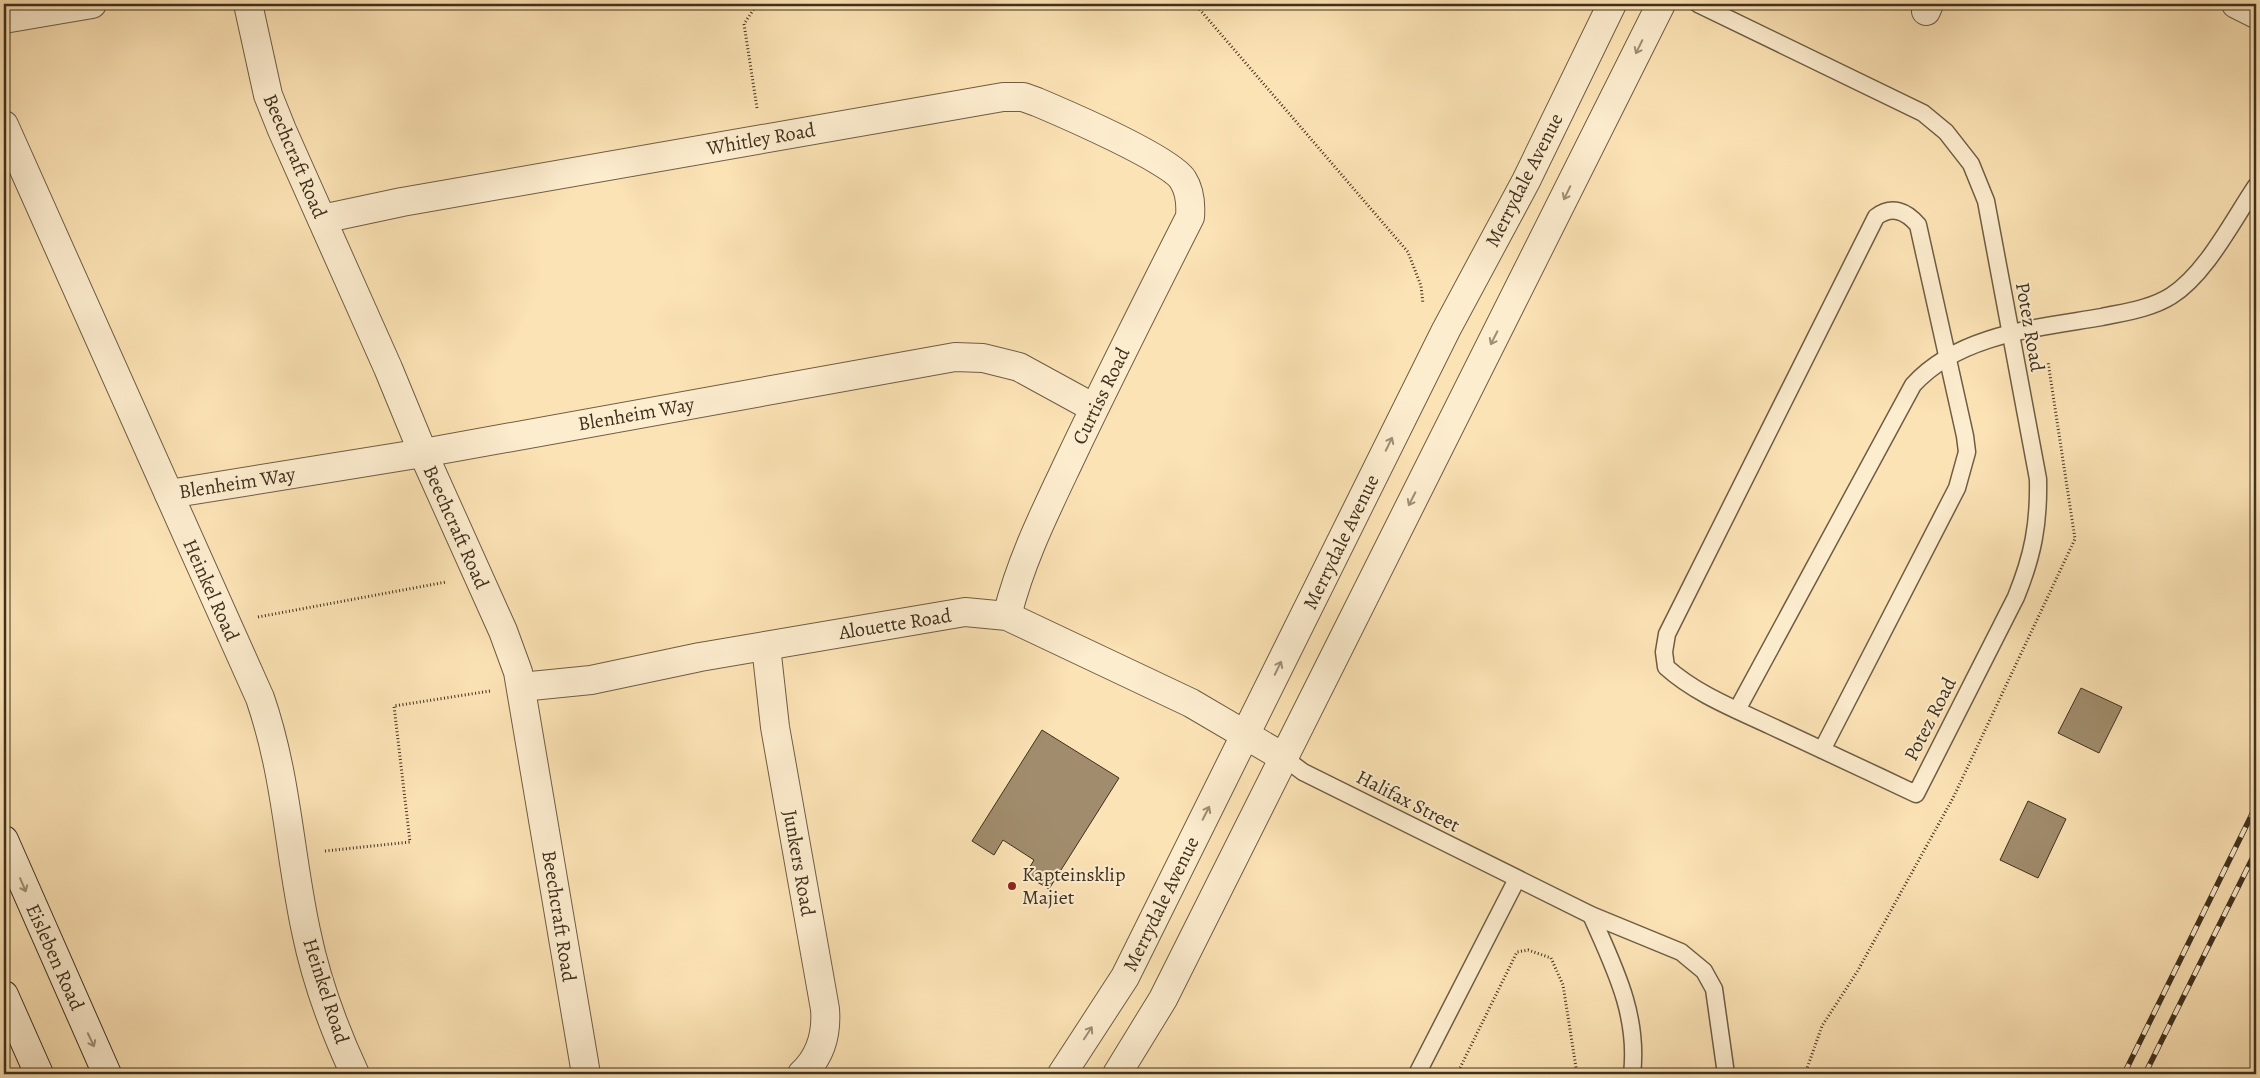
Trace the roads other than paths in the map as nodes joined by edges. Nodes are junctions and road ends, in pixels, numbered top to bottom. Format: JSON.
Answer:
{"nodes":[{"id":1,"x":92,"y":4,"type":"edge"},
{"id":2,"x":248,"y":4,"type":"edge"},
{"id":3,"x":1612,"y":4,"type":"edge"},
{"id":4,"x":1661,"y":4,"type":"edge"},
{"id":5,"x":1698,"y":4,"type":"edge"},
{"id":6,"x":2236,"y":4,"type":"edge"},
{"id":7,"x":2256,"y":14,"type":"edge"},
{"id":8,"x":4,"y":19,"type":"edge"},
{"id":9,"x":4,"y":125,"type":"edge"},
{"id":10,"x":1183,"y":179,"type":"joint"},
{"id":11,"x":2256,"y":186,"type":"edge"},
{"id":12,"x":322,"y":218,"type":"junction"},
{"id":13,"x":2009,"y":334,"type":"junction"},
{"id":14,"x":1946,"y":356,"type":"junction"},
{"id":15,"x":1094,"y":408,"type":"junction"},
{"id":16,"x":423,"y":453,"type":"junction"},
{"id":17,"x":169,"y":494,"type":"junction"},
{"id":18,"x":1007,"y":616,"type":"junction"},
{"id":19,"x":766,"y":646,"type":"junction"},
{"id":20,"x":521,"y":687,"type":"junction"},
{"id":21,"x":1737,"y":710,"type":"junction"},
{"id":22,"x":1245,"y":736,"type":"junction"},
{"id":23,"x":1822,"y":750,"type":"junction"},
{"id":24,"x":1283,"y":757,"type":"junction"},
{"id":25,"x":4,"y":840,"type":"edge"},
{"id":26,"x":1517,"y":879,"type":"junction"},
{"id":27,"x":1590,"y":915,"type":"junction"},
{"id":28,"x":4,"y":995,"type":"edge"},
{"id":29,"x":39,"y":1074,"type":"edge"},
{"id":30,"x":107,"y":1074,"type":"edge"},
{"id":31,"x":355,"y":1074,"type":"edge"},
{"id":32,"x":586,"y":1074,"type":"edge"},
{"id":33,"x":802,"y":1074,"type":"edge"},
{"id":34,"x":1062,"y":1074,"type":"edge"},
{"id":35,"x":1117,"y":1074,"type":"edge"},
{"id":36,"x":1417,"y":1074,"type":"edge"},
{"id":37,"x":1632,"y":1074,"type":"edge"},
{"id":38,"x":1726,"y":1074,"type":"edge"}],
"edges":[{"from":1,"to":8,"type":"street"},
{"from":2,"to":12,"type":"street","name":"Beechcraft Road"},
{"from":22,"to":3,"type":"street","name":"Merrydale Avenue","one_way":true},
{"from":4,"to":24,"type":"street","one_way":true},
{"from":5,"to":13,"type":"lane","name":"Potez Road"},
{"from":6,"to":7,"type":"street"},
{"from":9,"to":17,"type":"street","name":"Heinkel Road"},
{"from":10,"to":12,"type":"street","name":"Whitley Road"},
{"from":10,"to":15,"type":"street","name":"Curtiss Road"},
{"from":11,"to":13,"type":"lane"},
{"from":12,"to":16,"type":"street","name":"Beechcraft Road"},
{"from":13,"to":14,"type":"lane"},
{"from":13,"to":23,"type":"lane","name":"Potez Road"},
{"from":14,"to":21,"type":"lane"},
{"from":14,"to":21,"type":"lane"},
{"from":14,"to":23,"type":"lane"},
{"from":15,"to":16,"type":"street","name":"Blenheim Way"},
{"from":15,"to":18,"type":"street","name":"Curtiss Road"},
{"from":16,"to":17,"type":"street","name":"Blenheim Way"},
{"from":16,"to":20,"type":"street","name":"Beechcraft Road"},
{"from":17,"to":31,"type":"street","name":"Heinkel Road"},
{"from":18,"to":19,"type":"street","name":"Alouette Road"},
{"from":18,"to":22,"type":"street","name":"Alouette Road"},
{"from":19,"to":20,"type":"street","name":"Alouette Road"},
{"from":19,"to":33,"type":"street","name":"Junkers Road"},
{"from":20,"to":32,"type":"street","name":"Beechcraft Road"},
{"from":21,"to":23,"type":"lane"},
{"from":22,"to":24,"type":"street","name":"Alouette Road"},
{"from":34,"to":22,"type":"street","name":"Merrydale Avenue","one_way":true},
{"from":24,"to":26,"type":"lane","name":"Halifax Street"},
{"from":24,"to":35,"type":"street"},
{"from":25,"to":30,"type":"street","name":"Eisleben Road","one_way":true},
{"from":26,"to":27,"type":"lane","name":"Halifax Street"},
{"from":26,"to":36,"type":"lane"},
{"from":27,"to":37,"type":"lane"},
{"from":27,"to":38,"type":"lane","name":"Halifax Street"},
{"from":28,"to":29,"type":"street"}]}
